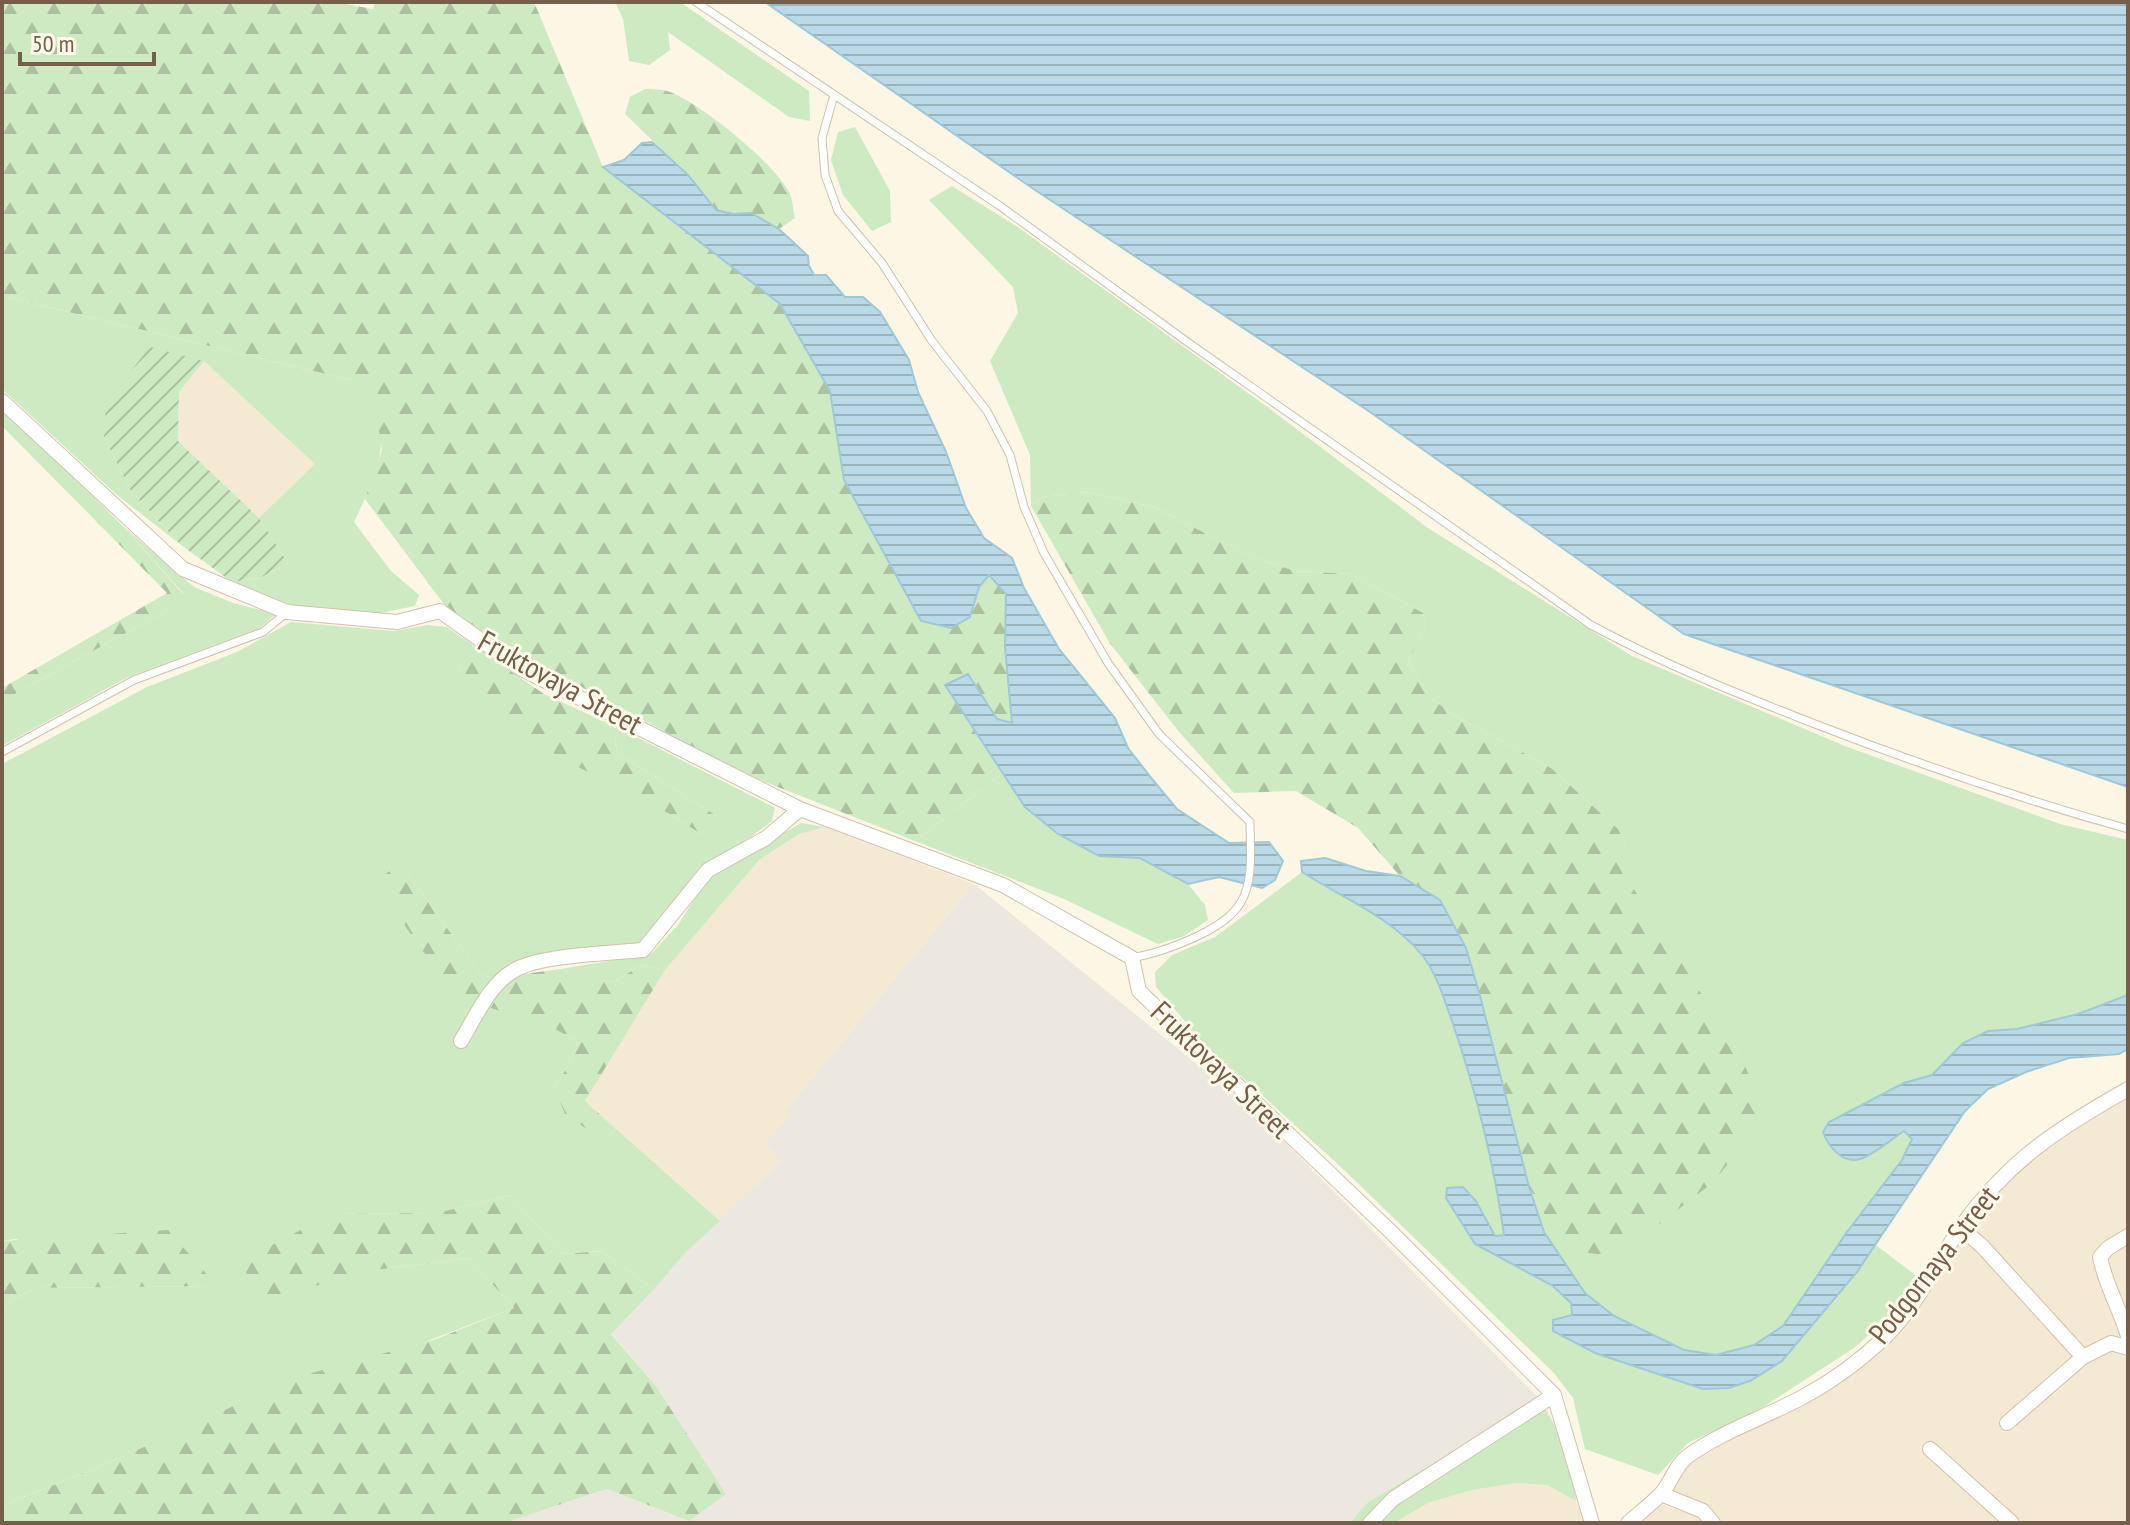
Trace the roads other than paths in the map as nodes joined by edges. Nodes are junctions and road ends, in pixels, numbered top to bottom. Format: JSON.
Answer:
{"nodes":[{"id":1,"x":696,"y":2,"type":"edge"},
{"id":2,"x":834,"y":95,"type":"junction"},
{"id":3,"x":2,"y":401,"type":"edge"},
{"id":4,"x":287,"y":612,"type":"junction"},
{"id":5,"x":2,"y":752,"type":"edge"},
{"id":6,"x":800,"y":809,"type":"junction"},
{"id":7,"x":2128,"y":829,"type":"edge"},
{"id":8,"x":1132,"y":958,"type":"junction"},
{"id":9,"x":461,"y":1041,"type":"dead end"},
{"id":10,"x":2128,"y":1089,"type":"edge"},
{"id":11,"x":1961,"y":1228,"type":"junction"},
{"id":12,"x":2128,"y":1236,"type":"edge"},
{"id":13,"x":2128,"y":1336,"type":"edge"},
{"id":14,"x":2128,"y":1348,"type":"edge"},
{"id":15,"x":2083,"y":1357,"type":"junction"},
{"id":16,"x":1554,"y":1395,"type":"junction"},
{"id":17,"x":2007,"y":1423,"type":"dead end"},
{"id":18,"x":1930,"y":1449,"type":"dead end"},
{"id":19,"x":1661,"y":1494,"type":"junction"},
{"id":20,"x":1370,"y":1523,"type":"edge"},
{"id":21,"x":1592,"y":1523,"type":"edge"},
{"id":22,"x":1628,"y":1523,"type":"edge"},
{"id":23,"x":1713,"y":1523,"type":"edge"},
{"id":24,"x":2012,"y":1523,"type":"edge"}],
"edges":[{"from":1,"to":2,"type":"lane"},
{"from":2,"to":7,"type":"lane"},
{"from":2,"to":8,"type":"lane"},
{"from":3,"to":4,"type":"street","name":"Fruktovaya Street"},
{"from":4,"to":5,"type":"lane"},
{"from":4,"to":6,"type":"street","name":"Fruktovaya Street"},
{"from":6,"to":8,"type":"street","name":"Fruktovaya Street"},
{"from":6,"to":9,"type":"street"},
{"from":8,"to":16,"type":"street","name":"Fruktovaya Street"},
{"from":10,"to":11,"type":"street","name":"Podgornaya Street"},
{"from":11,"to":15,"type":"street"},
{"from":11,"to":19,"type":"street","name":"Podgornaya Street"},
{"from":12,"to":13,"type":"street"},
{"from":14,"to":15,"type":"street"},
{"from":15,"to":17,"type":"street"},
{"from":16,"to":20,"type":"street"},
{"from":16,"to":21,"type":"street","name":"Fruktovaya Street"},
{"from":18,"to":24,"type":"street"},
{"from":19,"to":22,"type":"street","name":"Podgornaya Street"},
{"from":19,"to":23,"type":"street"}]}
